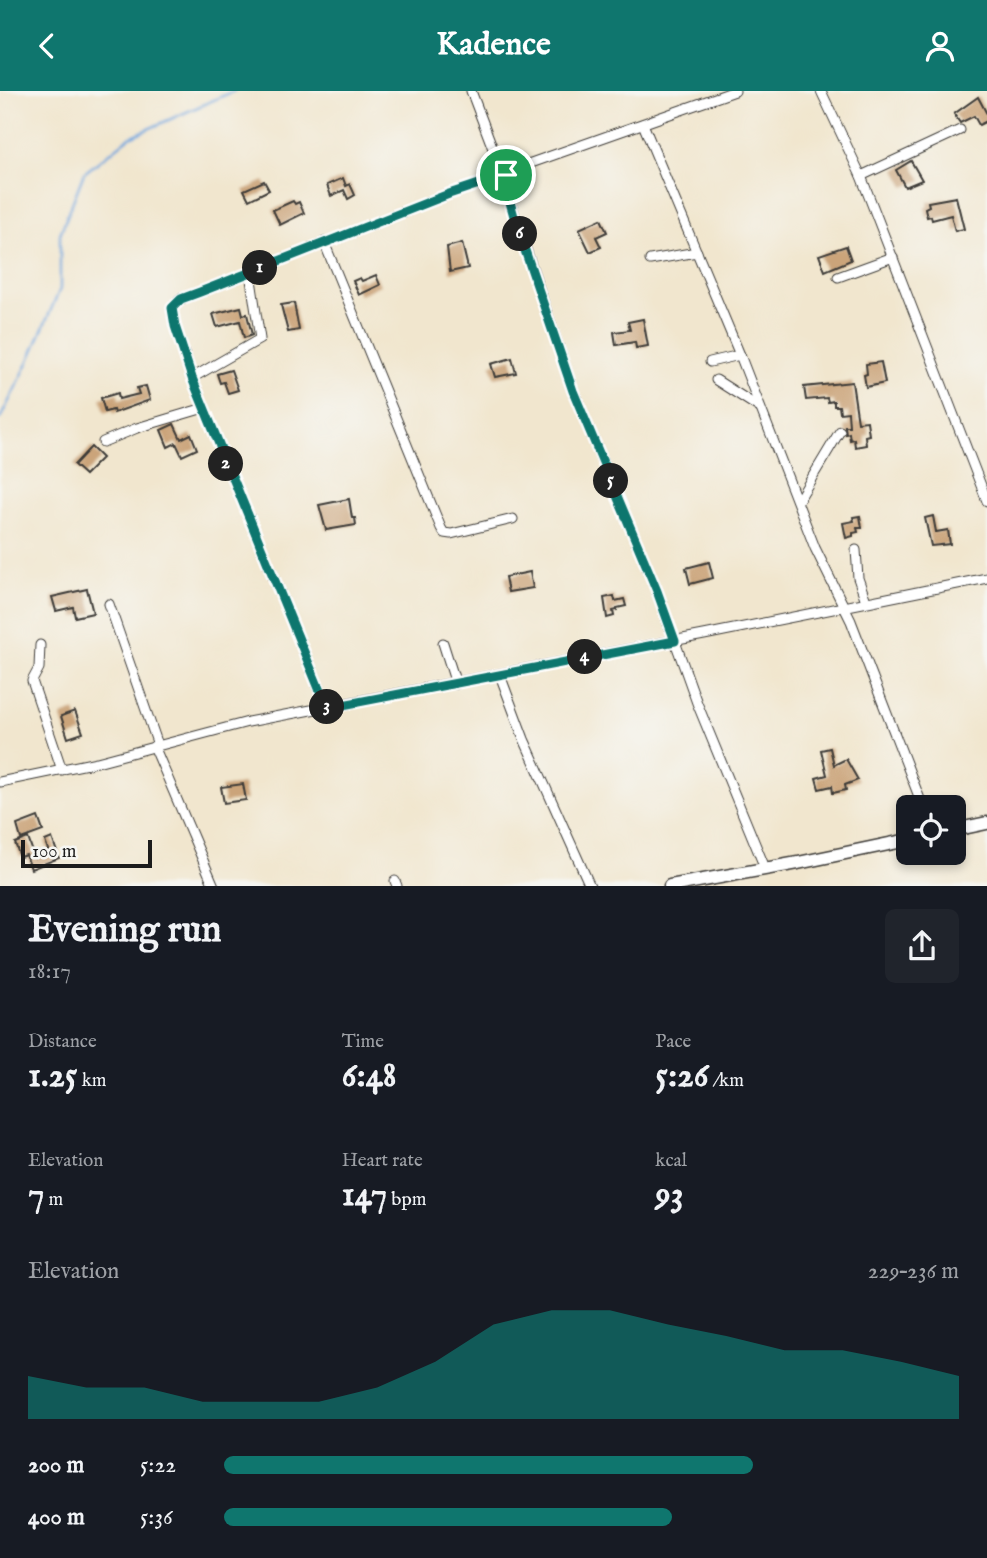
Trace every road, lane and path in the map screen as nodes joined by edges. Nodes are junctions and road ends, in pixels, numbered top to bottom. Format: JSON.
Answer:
{"nodes":[{"id":1,"x":471,"y":91,"type":"edge"},
{"id":2,"x":735,"y":91,"type":"edge"},
{"id":3,"x":821,"y":91,"type":"edge"},
{"id":4,"x":643,"y":124,"type":"junction"},
{"id":5,"x":960,"y":130,"type":"dead end"},
{"id":6,"x":506,"y":175,"type":"junction"},
{"id":7,"x":861,"y":176,"type":"junction"},
{"id":8,"x":324,"y":242,"type":"junction"},
{"id":9,"x":697,"y":252,"type":"junction"},
{"id":10,"x":893,"y":257,"type":"junction"},
{"id":11,"x":650,"y":260,"type":"dead end"},
{"id":12,"x":250,"y":273,"type":"junction"},
{"id":13,"x":838,"y":277,"type":"dead end"},
{"id":14,"x":740,"y":355,"type":"junction"},
{"id":15,"x":710,"y":362,"type":"dead end"},
{"id":16,"x":192,"y":378,"type":"junction"},
{"id":17,"x":716,"y":380,"type":"dead end"},
{"id":18,"x":204,"y":408,"type":"junction"},
{"id":19,"x":760,"y":408,"type":"junction"},
{"id":20,"x":840,"y":431,"type":"dead end"},
{"id":21,"x":103,"y":442,"type":"dead end"},
{"id":22,"x":798,"y":501,"type":"junction"},
{"id":23,"x":987,"y":501,"type":"edge"},
{"id":24,"x":513,"y":519,"type":"dead end"},
{"id":25,"x":856,"y":550,"type":"dead end"},
{"id":26,"x":987,"y":578,"type":"edge"},
{"id":27,"x":866,"y":601,"type":"junction"},
{"id":28,"x":108,"y":604,"type":"dead end"},
{"id":29,"x":843,"y":605,"type":"junction"},
{"id":30,"x":675,"y":641,"type":"junction"},
{"id":31,"x":443,"y":643,"type":"dead end"},
{"id":32,"x":40,"y":645,"type":"dead end"},
{"id":33,"x":500,"y":675,"type":"junction"},
{"id":34,"x":456,"y":684,"type":"junction"},
{"id":35,"x":327,"y":708,"type":"junction"},
{"id":36,"x":156,"y":745,"type":"junction"},
{"id":37,"x":62,"y":770,"type":"junction"},
{"id":38,"x":0,"y":782,"type":"edge"},
{"id":39,"x":918,"y":795,"type":"edge"},
{"id":40,"x":984,"y":827,"type":"edge"},
{"id":41,"x":966,"y":829,"type":"edge"},
{"id":42,"x":896,"y":842,"type":"edge"},
{"id":43,"x":765,"y":868,"type":"junction"},
{"id":44,"x":214,"y":886,"type":"edge"},
{"id":45,"x":590,"y":886,"type":"edge"},
{"id":46,"x":670,"y":886,"type":"edge"}],
"edges":[{"from":1,"to":6,"type":"street"},
{"from":2,"to":4,"type":"street"},
{"from":3,"to":7,"type":"street"},
{"from":4,"to":6,"type":"street"},
{"from":4,"to":9,"type":"street"},
{"from":5,"to":7,"type":"street"},
{"from":6,"to":8,"type":"street"},
{"from":6,"to":30,"type":"street"},
{"from":7,"to":10,"type":"street"},
{"from":8,"to":12,"type":"street"},
{"from":8,"to":24,"type":"street"},
{"from":9,"to":11,"type":"street"},
{"from":9,"to":14,"type":"street"},
{"from":10,"to":13,"type":"street"},
{"from":10,"to":23,"type":"street"},
{"from":12,"to":16,"type":"street"},
{"from":12,"to":16,"type":"street"},
{"from":14,"to":15,"type":"street"},
{"from":14,"to":19,"type":"street"},
{"from":16,"to":18,"type":"street"},
{"from":17,"to":19,"type":"street"},
{"from":18,"to":21,"type":"street"},
{"from":18,"to":35,"type":"street"},
{"from":19,"to":22,"type":"street"},
{"from":20,"to":22,"type":"street"},
{"from":22,"to":29,"type":"street"},
{"from":25,"to":27,"type":"street"},
{"from":26,"to":27,"type":"street"},
{"from":27,"to":29,"type":"street"},
{"from":28,"to":36,"type":"street"},
{"from":29,"to":30,"type":"street"},
{"from":29,"to":39,"type":"street"},
{"from":30,"to":33,"type":"street"},
{"from":30,"to":43,"type":"street"},
{"from":31,"to":34,"type":"street"},
{"from":32,"to":37,"type":"street"},
{"from":33,"to":34,"type":"street"},
{"from":33,"to":45,"type":"street"},
{"from":34,"to":35,"type":"street"},
{"from":35,"to":36,"type":"street"},
{"from":36,"to":37,"type":"street"},
{"from":36,"to":44,"type":"street"},
{"from":37,"to":38,"type":"street"},
{"from":40,"to":41,"type":"street"},
{"from":42,"to":43,"type":"street"},
{"from":43,"to":46,"type":"street"}]}
